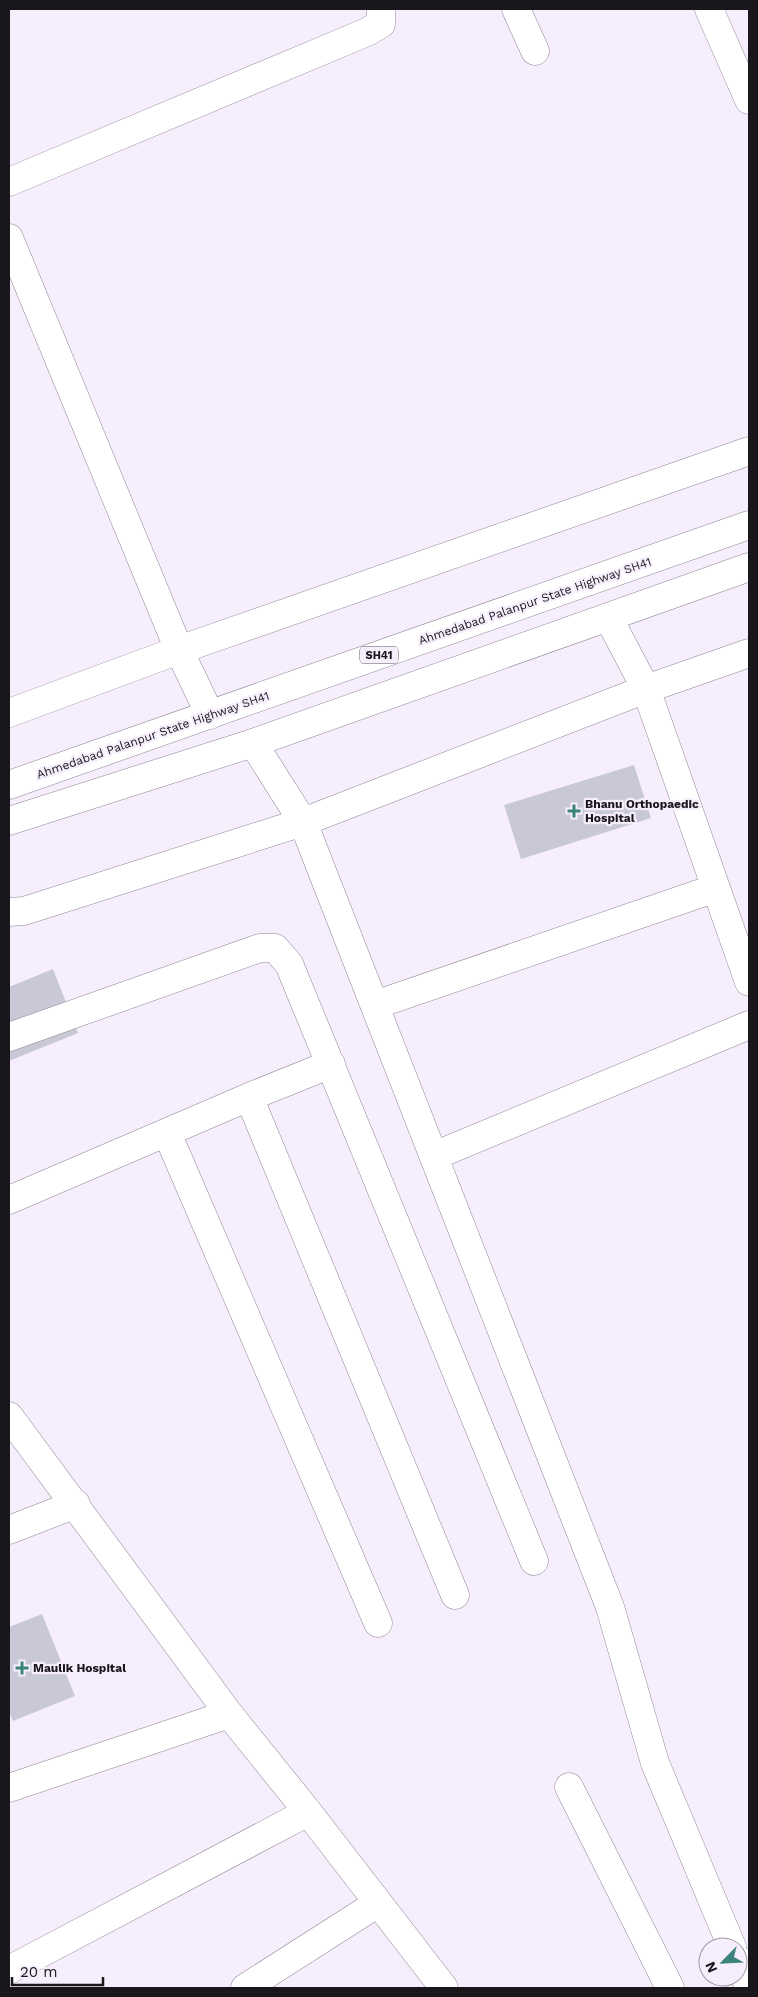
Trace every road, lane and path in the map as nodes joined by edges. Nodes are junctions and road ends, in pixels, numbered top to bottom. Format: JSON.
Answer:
{"nodes":[{"id":1,"x":381,"y":9,"type":"edge"},
{"id":2,"x":516,"y":9,"type":"edge"},
{"id":3,"x":710,"y":9,"type":"edge"},
{"id":4,"x":535,"y":51,"type":"dead end"},
{"id":5,"x":749,"y":100,"type":"edge"},
{"id":6,"x":9,"y":182,"type":"edge"},
{"id":7,"x":9,"y":238,"type":"edge"},
{"id":8,"x":749,"y":451,"type":"edge"},
{"id":9,"x":749,"y":525,"type":"edge"},
{"id":10,"x":749,"y":566,"type":"edge"},
{"id":11,"x":608,"y":617,"type":"junction"},
{"id":12,"x":179,"y":650,"type":"junction"},
{"id":13,"x":749,"y":653,"type":"edge"},
{"id":14,"x":646,"y":689,"type":"junction"},
{"id":15,"x":9,"y":713,"type":"edge"},
{"id":16,"x":210,"y":715,"type":"junction"},
{"id":17,"x":253,"y":743,"type":"junction"},
{"id":18,"x":9,"y":785,"type":"edge"},
{"id":19,"x":9,"y":822,"type":"edge"},
{"id":20,"x":303,"y":822,"type":"junction"},
{"id":21,"x":716,"y":888,"type":"junction"},
{"id":22,"x":9,"y":912,"type":"edge"},
{"id":23,"x":749,"y":982,"type":"edge"},
{"id":24,"x":375,"y":1005,"type":"junction"},
{"id":25,"x":749,"y":1025,"type":"edge"},
{"id":26,"x":9,"y":1037,"type":"edge"},
{"id":27,"x":331,"y":1064,"type":"junction"},
{"id":28,"x":249,"y":1097,"type":"junction"},
{"id":29,"x":166,"y":1133,"type":"junction"},
{"id":30,"x":434,"y":1156,"type":"junction"},
{"id":31,"x":9,"y":1200,"type":"edge"},
{"id":32,"x":9,"y":1416,"type":"edge"},
{"id":33,"x":76,"y":1504,"type":"junction"},
{"id":34,"x":9,"y":1530,"type":"edge"},
{"id":35,"x":534,"y":1560,"type":"dead end"},
{"id":36,"x":455,"y":1595,"type":"dead end"},
{"id":37,"x":378,"y":1623,"type":"dead end"},
{"id":38,"x":229,"y":1714,"type":"junction"},
{"id":39,"x":569,"y":1787,"type":"dead end"},
{"id":40,"x":9,"y":1788,"type":"edge"},
{"id":41,"x":308,"y":1812,"type":"junction"},
{"id":42,"x":378,"y":1903,"type":"junction"},
{"id":43,"x":728,"y":1937,"type":"edge"},
{"id":44,"x":9,"y":1970,"type":"edge"},
{"id":45,"x":245,"y":1988,"type":"edge"},
{"id":46,"x":444,"y":1988,"type":"edge"},
{"id":47,"x":670,"y":1988,"type":"edge"}],
"edges":[{"from":1,"to":6,"type":"street"},
{"from":2,"to":4,"type":"street"},
{"from":3,"to":5,"type":"street"},
{"from":7,"to":12,"type":"street"},
{"from":8,"to":12,"type":"street"},
{"from":9,"to":16,"type":"street","name":"Ahmedabad Palanpur State Highway SH41","number":"SH41"},
{"from":10,"to":11,"type":"street"},
{"from":11,"to":14,"type":"street"},
{"from":11,"to":17,"type":"street"},
{"from":12,"to":15,"type":"street"},
{"from":12,"to":16,"type":"street"},
{"from":13,"to":14,"type":"street"},
{"from":14,"to":20,"type":"street"},
{"from":14,"to":21,"type":"street"},
{"from":16,"to":18,"type":"street","name":"Ahmedabad Palanpur State Highway SH41","number":"SH41"},
{"from":17,"to":19,"type":"street"},
{"from":17,"to":20,"type":"street"},
{"from":20,"to":22,"type":"street"},
{"from":20,"to":24,"type":"street"},
{"from":21,"to":23,"type":"street"},
{"from":21,"to":24,"type":"street"},
{"from":24,"to":30,"type":"street"},
{"from":25,"to":30,"type":"street"},
{"from":26,"to":27,"type":"street"},
{"from":27,"to":28,"type":"street"},
{"from":27,"to":35,"type":"street"},
{"from":28,"to":29,"type":"street"},
{"from":28,"to":36,"type":"street"},
{"from":29,"to":31,"type":"street"},
{"from":29,"to":37,"type":"street"},
{"from":30,"to":43,"type":"street"},
{"from":32,"to":33,"type":"street"},
{"from":33,"to":34,"type":"street"},
{"from":33,"to":38,"type":"street"},
{"from":38,"to":40,"type":"street"},
{"from":38,"to":41,"type":"street"},
{"from":39,"to":47,"type":"street"},
{"from":41,"to":42,"type":"street"},
{"from":41,"to":44,"type":"street"},
{"from":42,"to":45,"type":"street"},
{"from":42,"to":46,"type":"street"}]}
